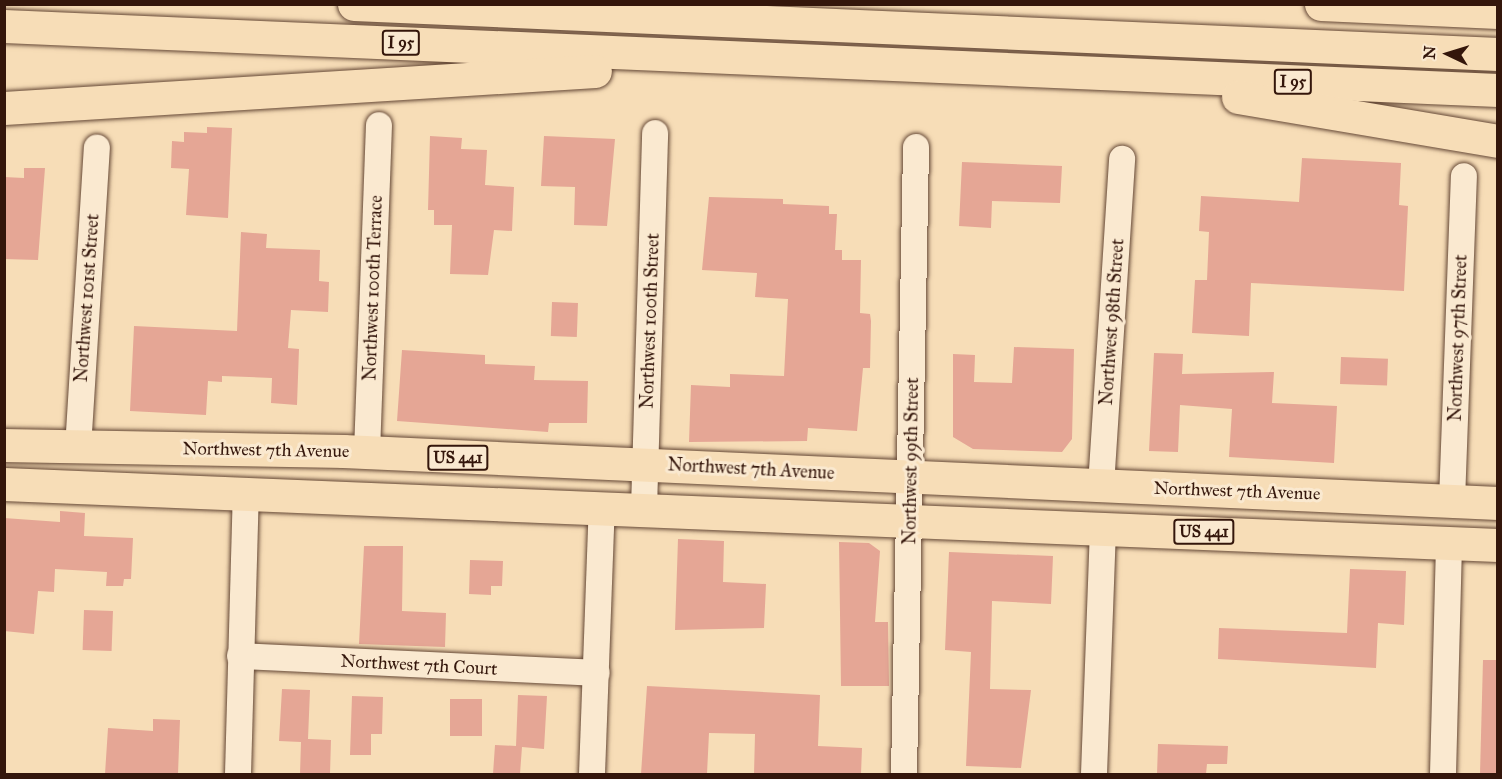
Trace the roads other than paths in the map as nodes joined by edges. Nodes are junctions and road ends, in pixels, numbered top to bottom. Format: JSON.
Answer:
{"nodes":[{"id":1,"x":354,"y":4,"type":"edge"},
{"id":2,"x":1321,"y":4,"type":"edge"},
{"id":3,"x":1497,"y":12,"type":"edge"},
{"id":4,"x":4,"y":26,"type":"edge"},
{"id":5,"x":1497,"y":54,"type":"edge"},
{"id":6,"x":798,"y":61,"type":"junction"},
{"id":7,"x":1088,"y":73,"type":"junction"},
{"id":8,"x":1497,"y":90,"type":"edge"},
{"id":9,"x":4,"y":108,"type":"edge"},
{"id":10,"x":379,"y":125,"type":"dead end"},
{"id":11,"x":655,"y":133,"type":"dead end"},
{"id":12,"x":1497,"y":141,"type":"edge"},
{"id":13,"x":916,"y":147,"type":"dead end"},
{"id":14,"x":97,"y":148,"type":"dead end"},
{"id":15,"x":1122,"y":159,"type":"dead end"},
{"id":16,"x":1464,"y":176,"type":"dead end"},
{"id":17,"x":4,"y":445,"type":"edge"},
{"id":18,"x":78,"y":448,"type":"junction"},
{"id":19,"x":367,"y":452,"type":"junction"},
{"id":20,"x":460,"y":458,"type":"junction"},
{"id":21,"x":646,"y":464,"type":"junction"},
{"id":22,"x":4,"y":467,"type":"edge"},
{"id":23,"x":911,"y":478,"type":"junction"},
{"id":24,"x":4,"y":484,"type":"edge"},
{"id":25,"x":1101,"y":486,"type":"junction"},
{"id":26,"x":246,"y":494,"type":"junction"},
{"id":27,"x":1452,"y":501,"type":"junction"},
{"id":28,"x":1497,"y":503,"type":"edge"},
{"id":29,"x":602,"y":507,"type":"junction"},
{"id":30,"x":645,"y":509,"type":"junction"},
{"id":31,"x":910,"y":521,"type":"junction"},
{"id":32,"x":1497,"y":524,"type":"edge"},
{"id":33,"x":1103,"y":528,"type":"junction"},
{"id":34,"x":1449,"y":543,"type":"junction"},
{"id":35,"x":1497,"y":545,"type":"edge"},
{"id":36,"x":240,"y":656,"type":"junction"},
{"id":37,"x":597,"y":673,"type":"junction"},
{"id":38,"x":238,"y":774,"type":"edge"},
{"id":39,"x":592,"y":774,"type":"edge"},
{"id":40,"x":904,"y":774,"type":"edge"},
{"id":41,"x":1094,"y":774,"type":"edge"},
{"id":42,"x":1443,"y":774,"type":"edge"}],
"edges":[{"from":1,"to":5,"type":"main road"},
{"from":2,"to":3,"type":"main road"},
{"from":4,"to":6,"type":"main road","number":"I 95"},
{"from":6,"to":7,"type":"main road","number":"I 95"},
{"from":6,"to":9,"type":"main road"},
{"from":7,"to":8,"type":"main road","number":"I 95"},
{"from":7,"to":12,"type":"main road"},
{"from":10,"to":19,"type":"street","name":"Northwest 100th Terrace"},
{"from":11,"to":21,"type":"street","name":"Northwest 100th Street"},
{"from":13,"to":23,"type":"street","name":"Northwest 99th Street"},
{"from":14,"to":18,"type":"street","name":"Northwest 101st Street"},
{"from":15,"to":25,"type":"street","name":"Northwest 98th Street"},
{"from":16,"to":27,"type":"street","name":"Northwest 97th Street"},
{"from":17,"to":18,"type":"main road","name":"Northwest 7th Avenue","number":"US 441"},
{"from":18,"to":19,"type":"main road","name":"Northwest 7th Avenue","number":"US 441"},
{"from":18,"to":22,"type":"main road"},
{"from":19,"to":20,"type":"main road","name":"Northwest 7th Avenue","number":"US 441"},
{"from":20,"to":21,"type":"main road","name":"Northwest 7th Avenue","number":"US 441"},
{"from":20,"to":26,"type":"main road"},
{"from":21,"to":23,"type":"main road","name":"Northwest 7th Avenue","number":"US 441"},
{"from":21,"to":30,"type":"street","name":"Northwest 100th Street"},
{"from":23,"to":25,"type":"main road","name":"Northwest 7th Avenue","number":"US 441"},
{"from":23,"to":31,"type":"street","name":"Northwest 99th Street"},
{"from":24,"to":26,"type":"main road","number":"US 441"},
{"from":25,"to":27,"type":"main road","name":"Northwest 7th Avenue","number":"US 441"},
{"from":26,"to":29,"type":"main road","number":"US 441"},
{"from":26,"to":36,"type":"street"},
{"from":27,"to":28,"type":"main road","name":"Northwest 7th Avenue","number":"US 441"},
{"from":29,"to":30,"type":"main road","number":"US 441"},
{"from":29,"to":37,"type":"street"},
{"from":30,"to":31,"type":"main road","number":"US 441"},
{"from":31,"to":33,"type":"main road","number":"US 441"},
{"from":31,"to":40,"type":"street","name":"Northwest 99th Street"},
{"from":32,"to":34,"type":"main road"},
{"from":33,"to":34,"type":"main road","number":"US 441"},
{"from":33,"to":41,"type":"street"},
{"from":34,"to":35,"type":"main road","number":"US 441"},
{"from":34,"to":42,"type":"street"},
{"from":36,"to":37,"type":"street","name":"Northwest 7th Court"},
{"from":36,"to":38,"type":"street"},
{"from":37,"to":39,"type":"street"}]}
